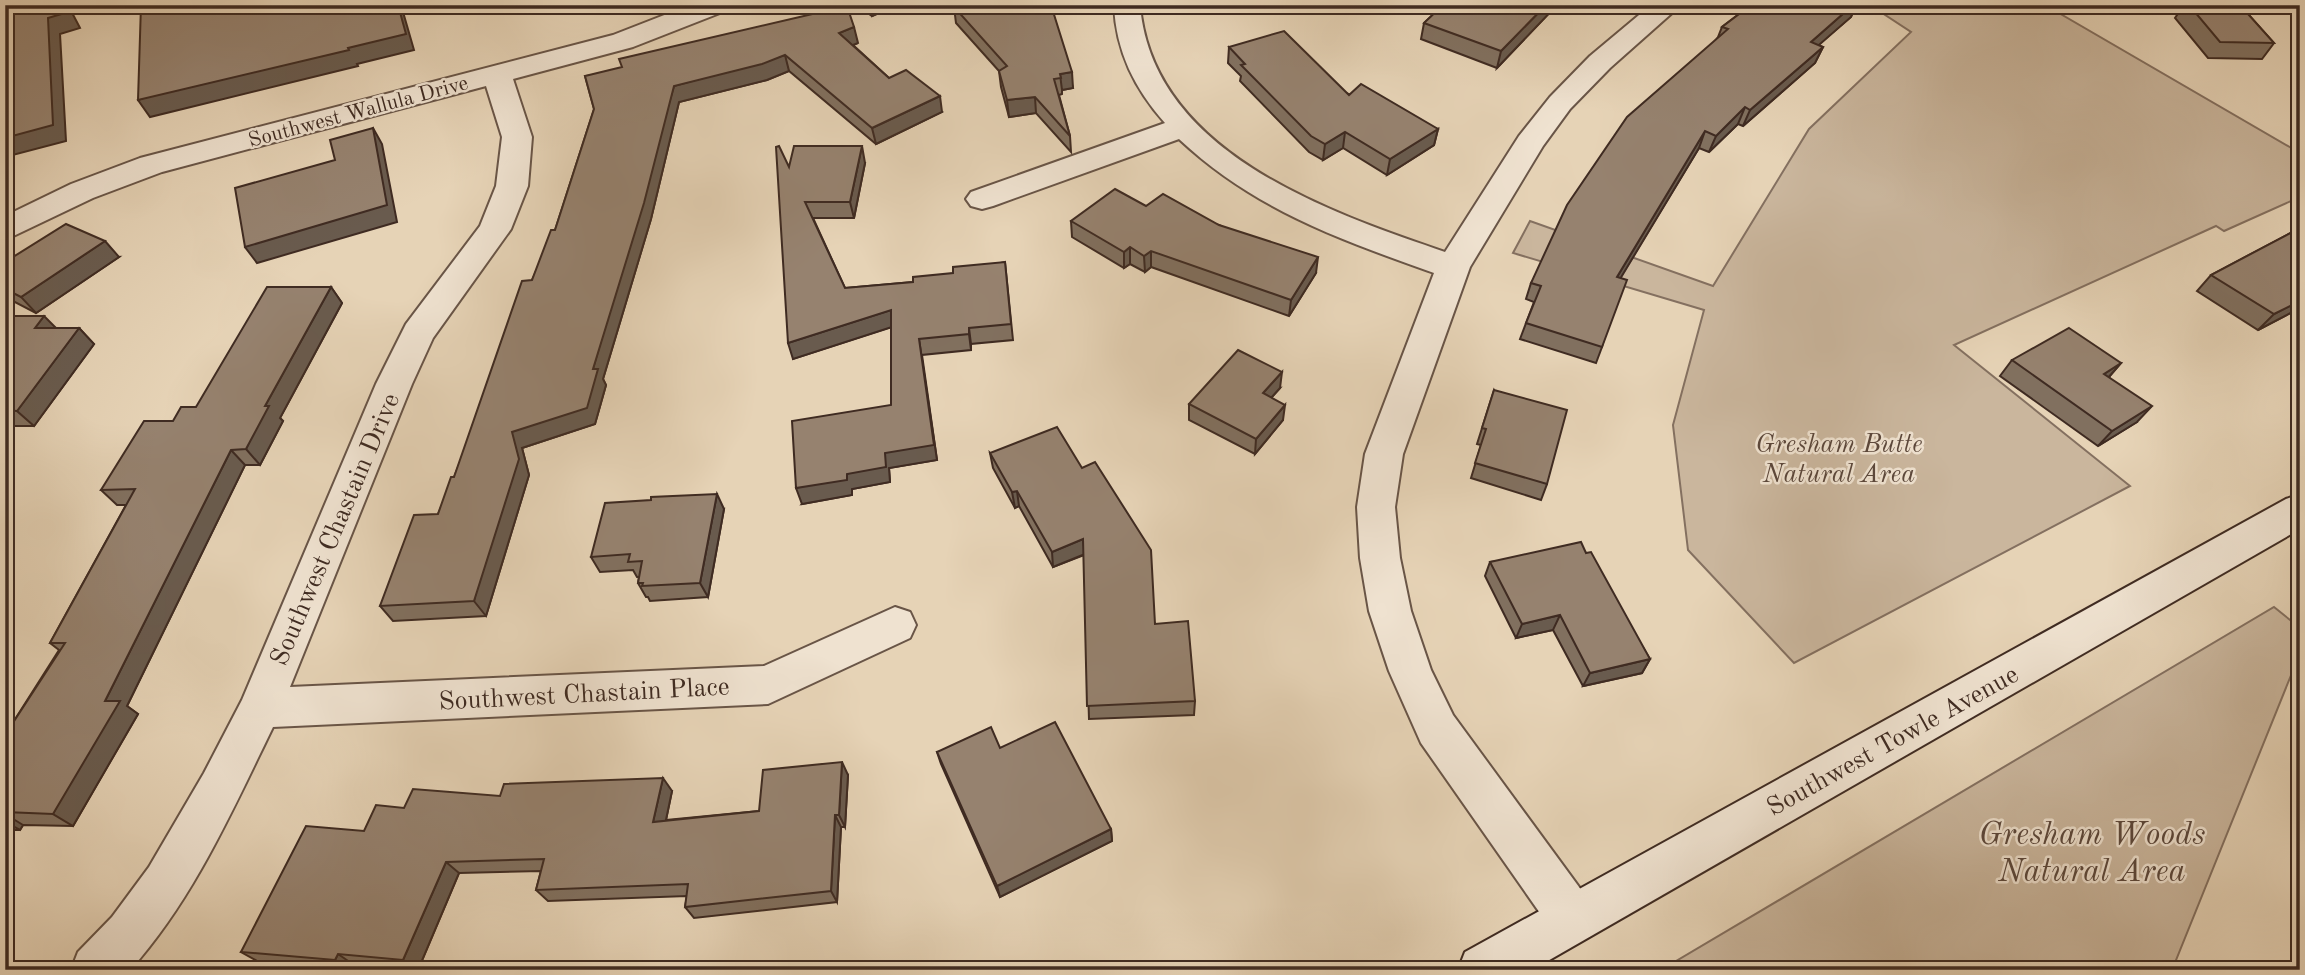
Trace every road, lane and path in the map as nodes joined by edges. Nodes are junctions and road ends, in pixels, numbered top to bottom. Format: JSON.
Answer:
{"nodes":[{"id":1,"x":715,"y":5,"type":"edge"},
{"id":2,"x":1127,"y":5,"type":"edge"},
{"id":3,"x":1668,"y":5,"type":"edge"},
{"id":4,"x":497,"y":75,"type":"junction"},
{"id":5,"x":1184,"y":127,"type":"junction"},
{"id":6,"x":982,"y":199,"type":"dead end"},
{"id":7,"x":5,"y":229,"type":"edge"},
{"id":8,"x":1453,"y":267,"type":"junction"},
{"id":9,"x":2300,"y":510,"type":"edge"},
{"id":10,"x":895,"y":625,"type":"dead end"},
{"id":11,"x":260,"y":708,"type":"junction"},
{"id":12,"x":1573,"y":919,"type":"junction"},
{"id":13,"x":96,"y":970,"type":"edge"},
{"id":14,"x":1483,"y":970,"type":"edge"}],
"edges":[{"from":1,"to":4,"type":"street","name":"Southwest Wallula Drive"},
{"from":2,"to":5,"type":"street"},
{"from":3,"to":8,"type":"street"},
{"from":4,"to":7,"type":"street","name":"Southwest Wallula Drive"},
{"from":4,"to":11,"type":"street","name":"Southwest Chastain Drive"},
{"from":5,"to":6,"type":"street"},
{"from":5,"to":8,"type":"street"},
{"from":8,"to":12,"type":"street"},
{"from":9,"to":12,"type":"street","name":"Southwest Towle Avenue"},
{"from":10,"to":11,"type":"street","name":"Southwest Chastain Place"},
{"from":11,"to":13,"type":"street","name":"Southwest Chastain Drive"},
{"from":12,"to":14,"type":"street","name":"Southwest Towle Avenue"}]}
